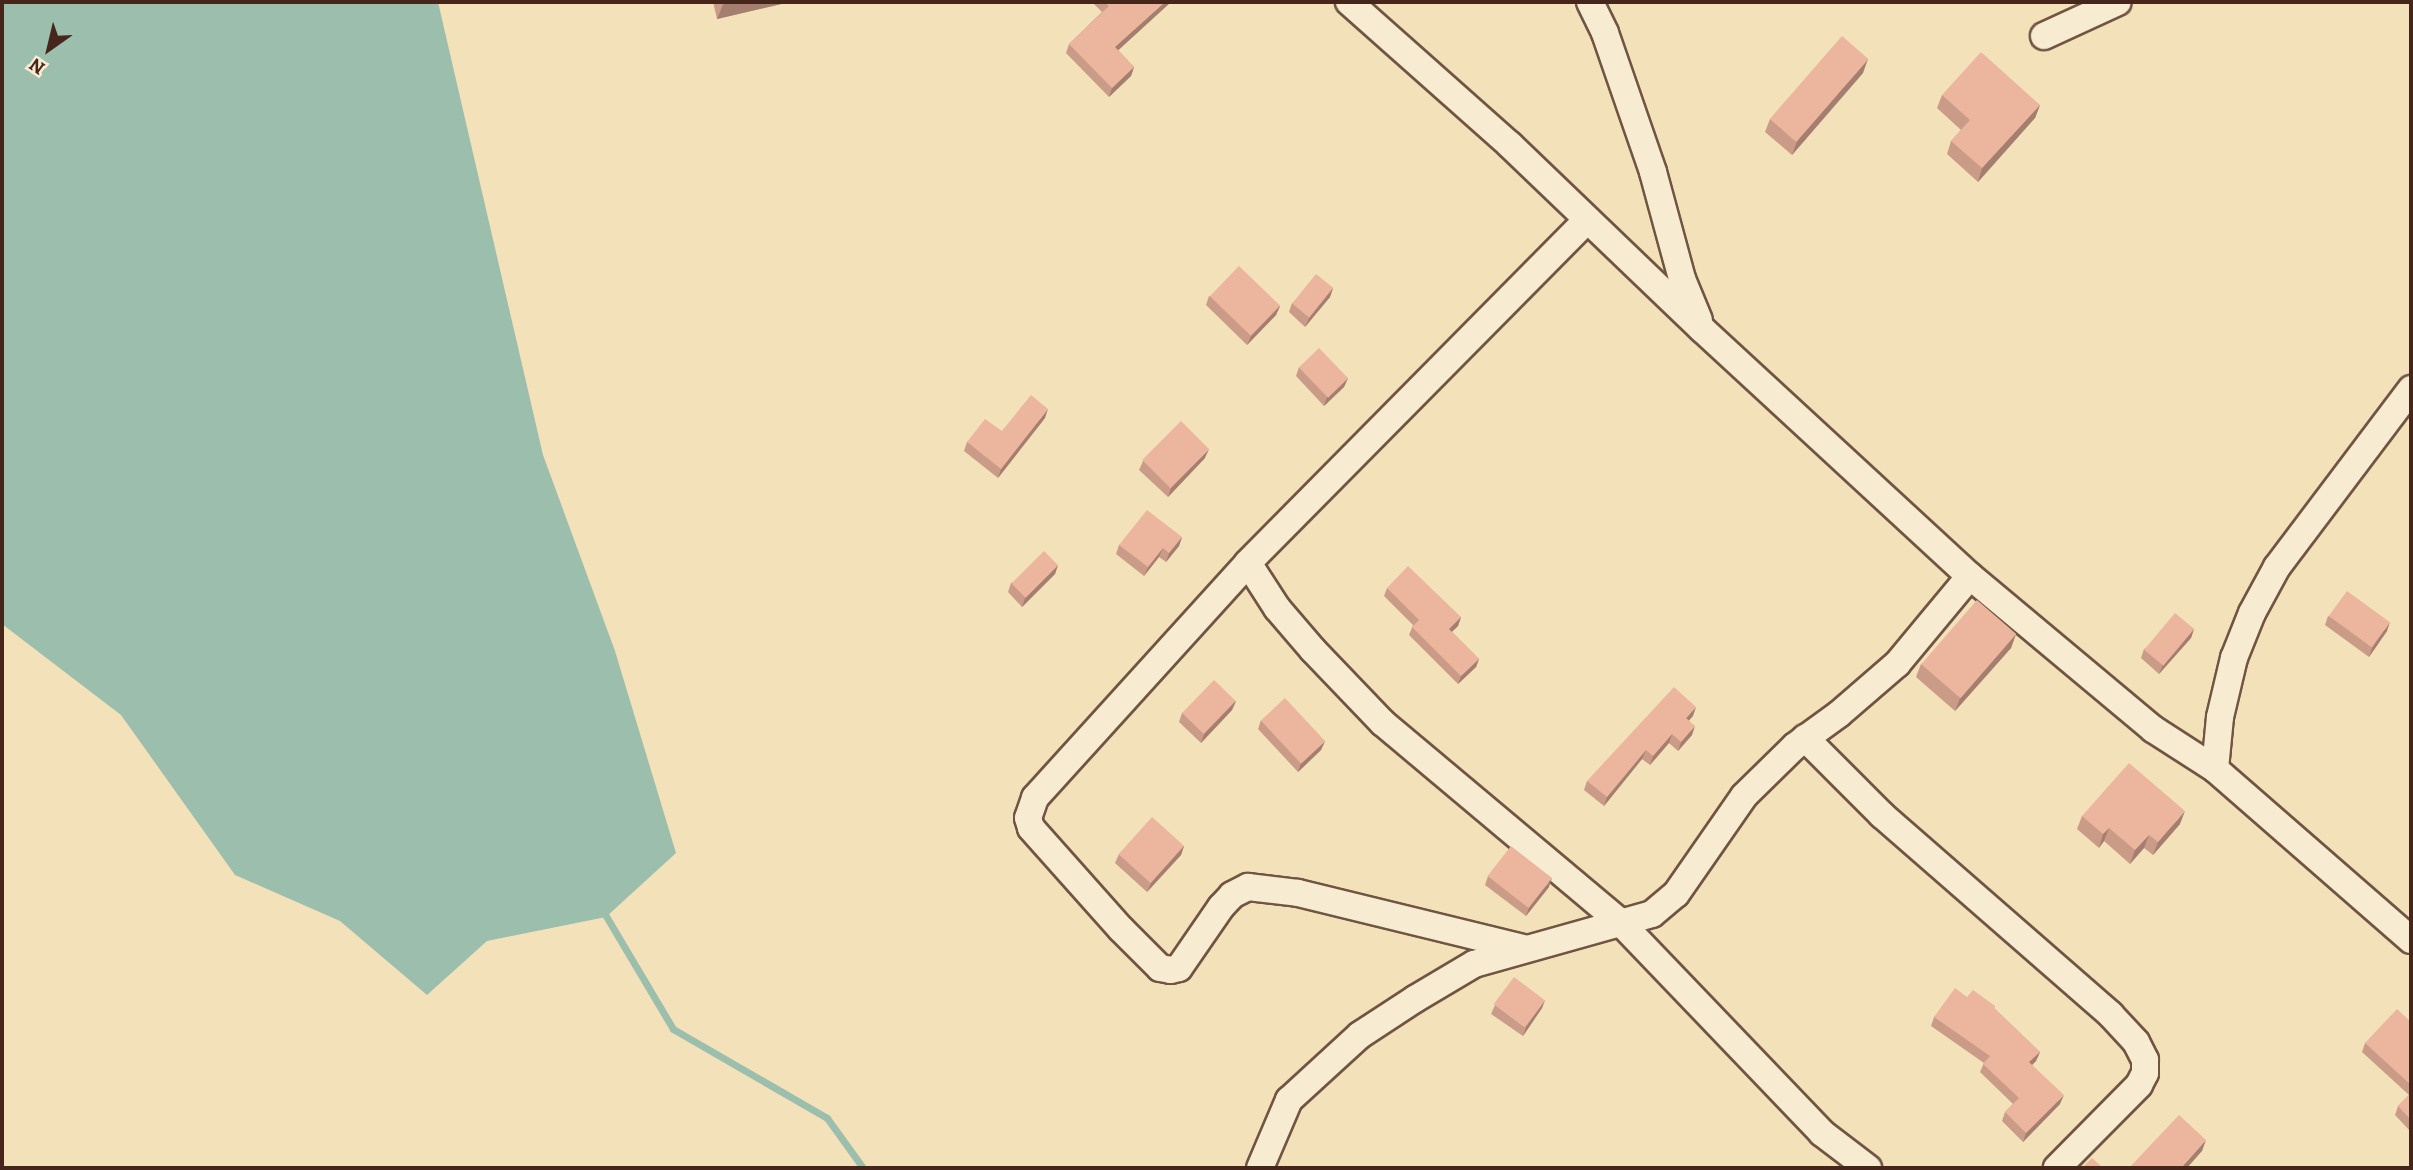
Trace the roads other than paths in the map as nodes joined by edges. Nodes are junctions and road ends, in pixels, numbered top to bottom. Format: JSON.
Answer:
{"nodes":[{"id":1,"x":1349,"y":2,"type":"edge"},
{"id":2,"x":1590,"y":2,"type":"edge"},
{"id":3,"x":2118,"y":2,"type":"edge"},
{"id":4,"x":2044,"y":36,"type":"dead end"},
{"id":5,"x":1587,"y":220,"type":"junction"},
{"id":6,"x":1702,"y":329,"type":"junction"},
{"id":7,"x":2411,"y":389,"type":"edge"},
{"id":8,"x":1248,"y":563,"type":"junction"},
{"id":9,"x":1970,"y":576,"type":"junction"},
{"id":10,"x":1805,"y":738,"type":"junction"},
{"id":11,"x":2215,"y":769,"type":"junction"},
{"id":12,"x":1620,"y":922,"type":"junction"},
{"id":13,"x":2411,"y":940,"type":"edge"},
{"id":14,"x":1525,"y":948,"type":"junction"},
{"id":15,"x":1260,"y":1168,"type":"edge"},
{"id":16,"x":1868,"y":1168,"type":"edge"},
{"id":17,"x":2057,"y":1168,"type":"edge"}],
"edges":[{"from":1,"to":5,"type":"street"},
{"from":2,"to":6,"type":"street"},
{"from":3,"to":4,"type":"street"},
{"from":5,"to":6,"type":"street"},
{"from":5,"to":8,"type":"street"},
{"from":6,"to":9,"type":"street"},
{"from":7,"to":11,"type":"street"},
{"from":8,"to":12,"type":"street"},
{"from":8,"to":14,"type":"street"},
{"from":9,"to":10,"type":"street"},
{"from":9,"to":11,"type":"street"},
{"from":10,"to":12,"type":"street"},
{"from":10,"to":17,"type":"street"},
{"from":11,"to":13,"type":"street"},
{"from":12,"to":14,"type":"street"},
{"from":12,"to":16,"type":"street"},
{"from":14,"to":15,"type":"street"}]}
